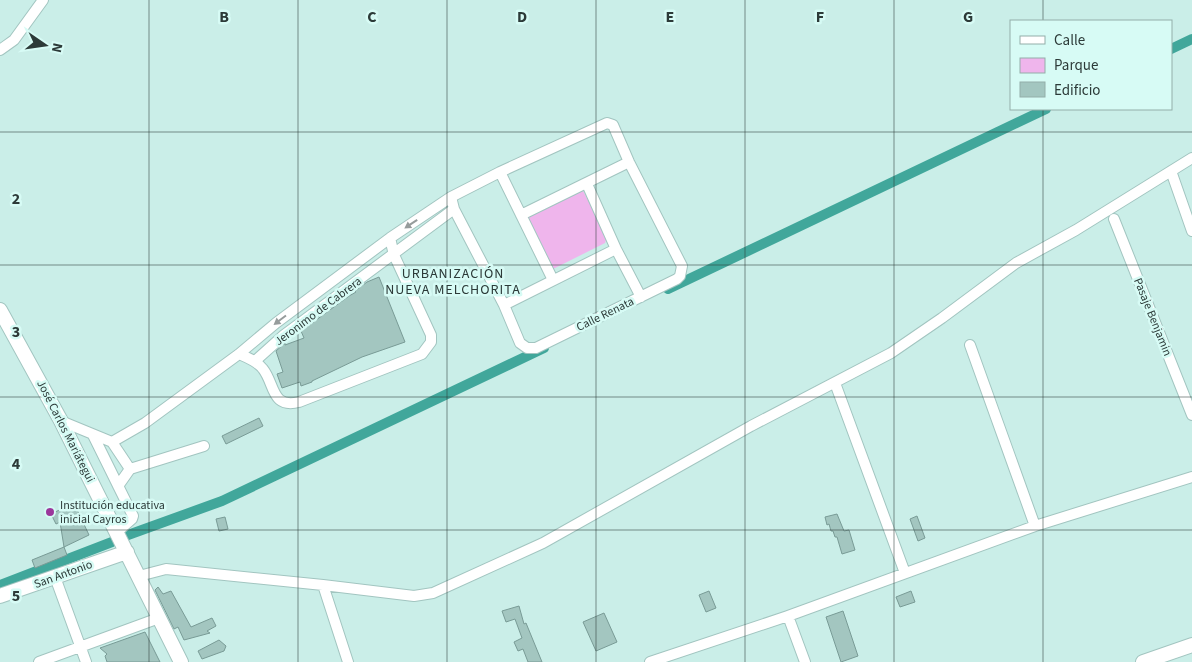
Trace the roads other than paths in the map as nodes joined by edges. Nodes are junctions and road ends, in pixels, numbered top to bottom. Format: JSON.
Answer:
{"nodes":[{"id":1,"x":44,"y":0,"type":"edge"},
{"id":2,"x":0,"y":50,"type":"edge"},
{"id":3,"x":1192,"y":158,"type":"edge"},
{"id":4,"x":629,"y":162,"type":"junction"},
{"id":5,"x":1171,"y":171,"type":"junction"},
{"id":6,"x":500,"y":172,"type":"junction"},
{"id":7,"x":586,"y":184,"type":"junction"},
{"id":8,"x":451,"y":197,"type":"junction"},
{"id":9,"x":454,"y":209,"type":"junction"},
{"id":10,"x":521,"y":215,"type":"junction"},
{"id":11,"x":1114,"y":219,"type":"dead end"},
{"id":12,"x":1192,"y":231,"type":"edge"},
{"id":13,"x":390,"y":238,"type":"junction"},
{"id":14,"x":616,"y":249,"type":"junction"},
{"id":15,"x":394,"y":255,"type":"junction"},
{"id":16,"x":553,"y":280,"type":"junction"},
{"id":17,"x":641,"y":297,"type":"junction"},
{"id":18,"x":504,"y":305,"type":"junction"},
{"id":19,"x":0,"y":310,"type":"edge"},
{"id":20,"x":970,"y":345,"type":"dead end"},
{"id":21,"x":239,"y":354,"type":"junction"},
{"id":22,"x":255,"y":361,"type":"junction"},
{"id":23,"x":835,"y":383,"type":"junction"},
{"id":24,"x":1192,"y":415,"type":"edge"},
{"id":25,"x":61,"y":421,"type":"junction"},
{"id":26,"x":93,"y":435,"type":"junction"},
{"id":27,"x":112,"y":442,"type":"junction"},
{"id":28,"x":204,"y":446,"type":"dead end"},
{"id":29,"x":130,"y":469,"type":"junction"},
{"id":30,"x":1192,"y":477,"type":"edge"},
{"id":31,"x":118,"y":486,"type":"junction"},
{"id":32,"x":1034,"y":526,"type":"junction"},
{"id":33,"x":117,"y":532,"type":"junction"},
{"id":34,"x":127,"y":552,"type":"junction"},
{"id":35,"x":905,"y":573,"type":"junction"},
{"id":36,"x":139,"y":576,"type":"junction"},
{"id":37,"x":55,"y":578,"type":"junction"},
{"id":38,"x":323,"y":585,"type":"junction"},
{"id":39,"x":0,"y":596,"type":"edge"},
{"id":40,"x":788,"y":616,"type":"junction"},
{"id":41,"x":159,"y":618,"type":"junction"},
{"id":42,"x":1192,"y":645,"type":"edge"},
{"id":43,"x":80,"y":647,"type":"junction"},
{"id":44,"x":654,"y":661,"type":"edge"},
{"id":45,"x":38,"y":662,"type":"edge"},
{"id":46,"x":86,"y":662,"type":"edge"},
{"id":47,"x":181,"y":662,"type":"edge"},
{"id":48,"x":348,"y":662,"type":"edge"},
{"id":49,"x":805,"y":662,"type":"edge"},
{"id":50,"x":1144,"y":662,"type":"edge"}],
"edges":[{"from":1,"to":2,"type":"street"},
{"from":3,"to":5,"type":"street"},
{"from":4,"to":6,"type":"street"},
{"from":4,"to":7,"type":"street"},
{"from":4,"to":17,"type":"street","name":"Calle Renata"},
{"from":5,"to":12,"type":"street"},
{"from":5,"to":23,"type":"street"},
{"from":6,"to":8,"type":"street"},
{"from":6,"to":10,"type":"street"},
{"from":7,"to":10,"type":"street"},
{"from":7,"to":14,"type":"street"},
{"from":8,"to":9,"type":"street"},
{"from":8,"to":13,"type":"street","one_way":true},
{"from":9,"to":15,"type":"street","name":"Jeronimo de Cabrera"},
{"from":9,"to":18,"type":"street"},
{"from":10,"to":16,"type":"street"},
{"from":11,"to":24,"type":"street","name":"Pasaje Benjamin"},
{"from":13,"to":15,"type":"street"},
{"from":13,"to":21,"type":"street","one_way":true},
{"from":14,"to":16,"type":"street"},
{"from":14,"to":17,"type":"street"},
{"from":15,"to":22,"type":"street","name":"Jeronimo de Cabrera"},
{"from":15,"to":22,"type":"street"},
{"from":16,"to":18,"type":"street"},
{"from":17,"to":18,"type":"street","name":"Calle Renata"},
{"from":19,"to":25,"type":"main road","name":"José Carlos Mariátegui"},
{"from":20,"to":32,"type":"street"},
{"from":21,"to":22,"type":"street"},
{"from":21,"to":27,"type":"street"},
{"from":23,"to":35,"type":"street"},
{"from":23,"to":38,"type":"street"},
{"from":25,"to":26,"type":"street"},
{"from":25,"to":33,"type":"main road","name":"José Carlos Mariátegui"},
{"from":26,"to":27,"type":"street"},
{"from":26,"to":31,"type":"street"},
{"from":27,"to":29,"type":"street"},
{"from":28,"to":29,"type":"street"},
{"from":29,"to":31,"type":"street"},
{"from":30,"to":32,"type":"street"},
{"from":31,"to":33,"type":"street"},
{"from":32,"to":35,"type":"street"},
{"from":33,"to":34,"type":"main road","name":"José Carlos Mariátegui"},
{"from":34,"to":36,"type":"main road","name":"José Carlos Mariátegui"},
{"from":34,"to":37,"type":"main road","name":"San Antonio"},
{"from":35,"to":40,"type":"street"},
{"from":36,"to":38,"type":"street"},
{"from":36,"to":41,"type":"main road","name":"José Carlos Mariátegui"},
{"from":37,"to":39,"type":"main road","name":"San Antonio"},
{"from":37,"to":43,"type":"street"},
{"from":38,"to":48,"type":"street"},
{"from":40,"to":44,"type":"street"},
{"from":40,"to":49,"type":"street"},
{"from":41,"to":43,"type":"street"},
{"from":41,"to":47,"type":"main road","name":"José Carlos Mariátegui"},
{"from":42,"to":50,"type":"main road"},
{"from":43,"to":45,"type":"street"},
{"from":43,"to":46,"type":"street"}]}
